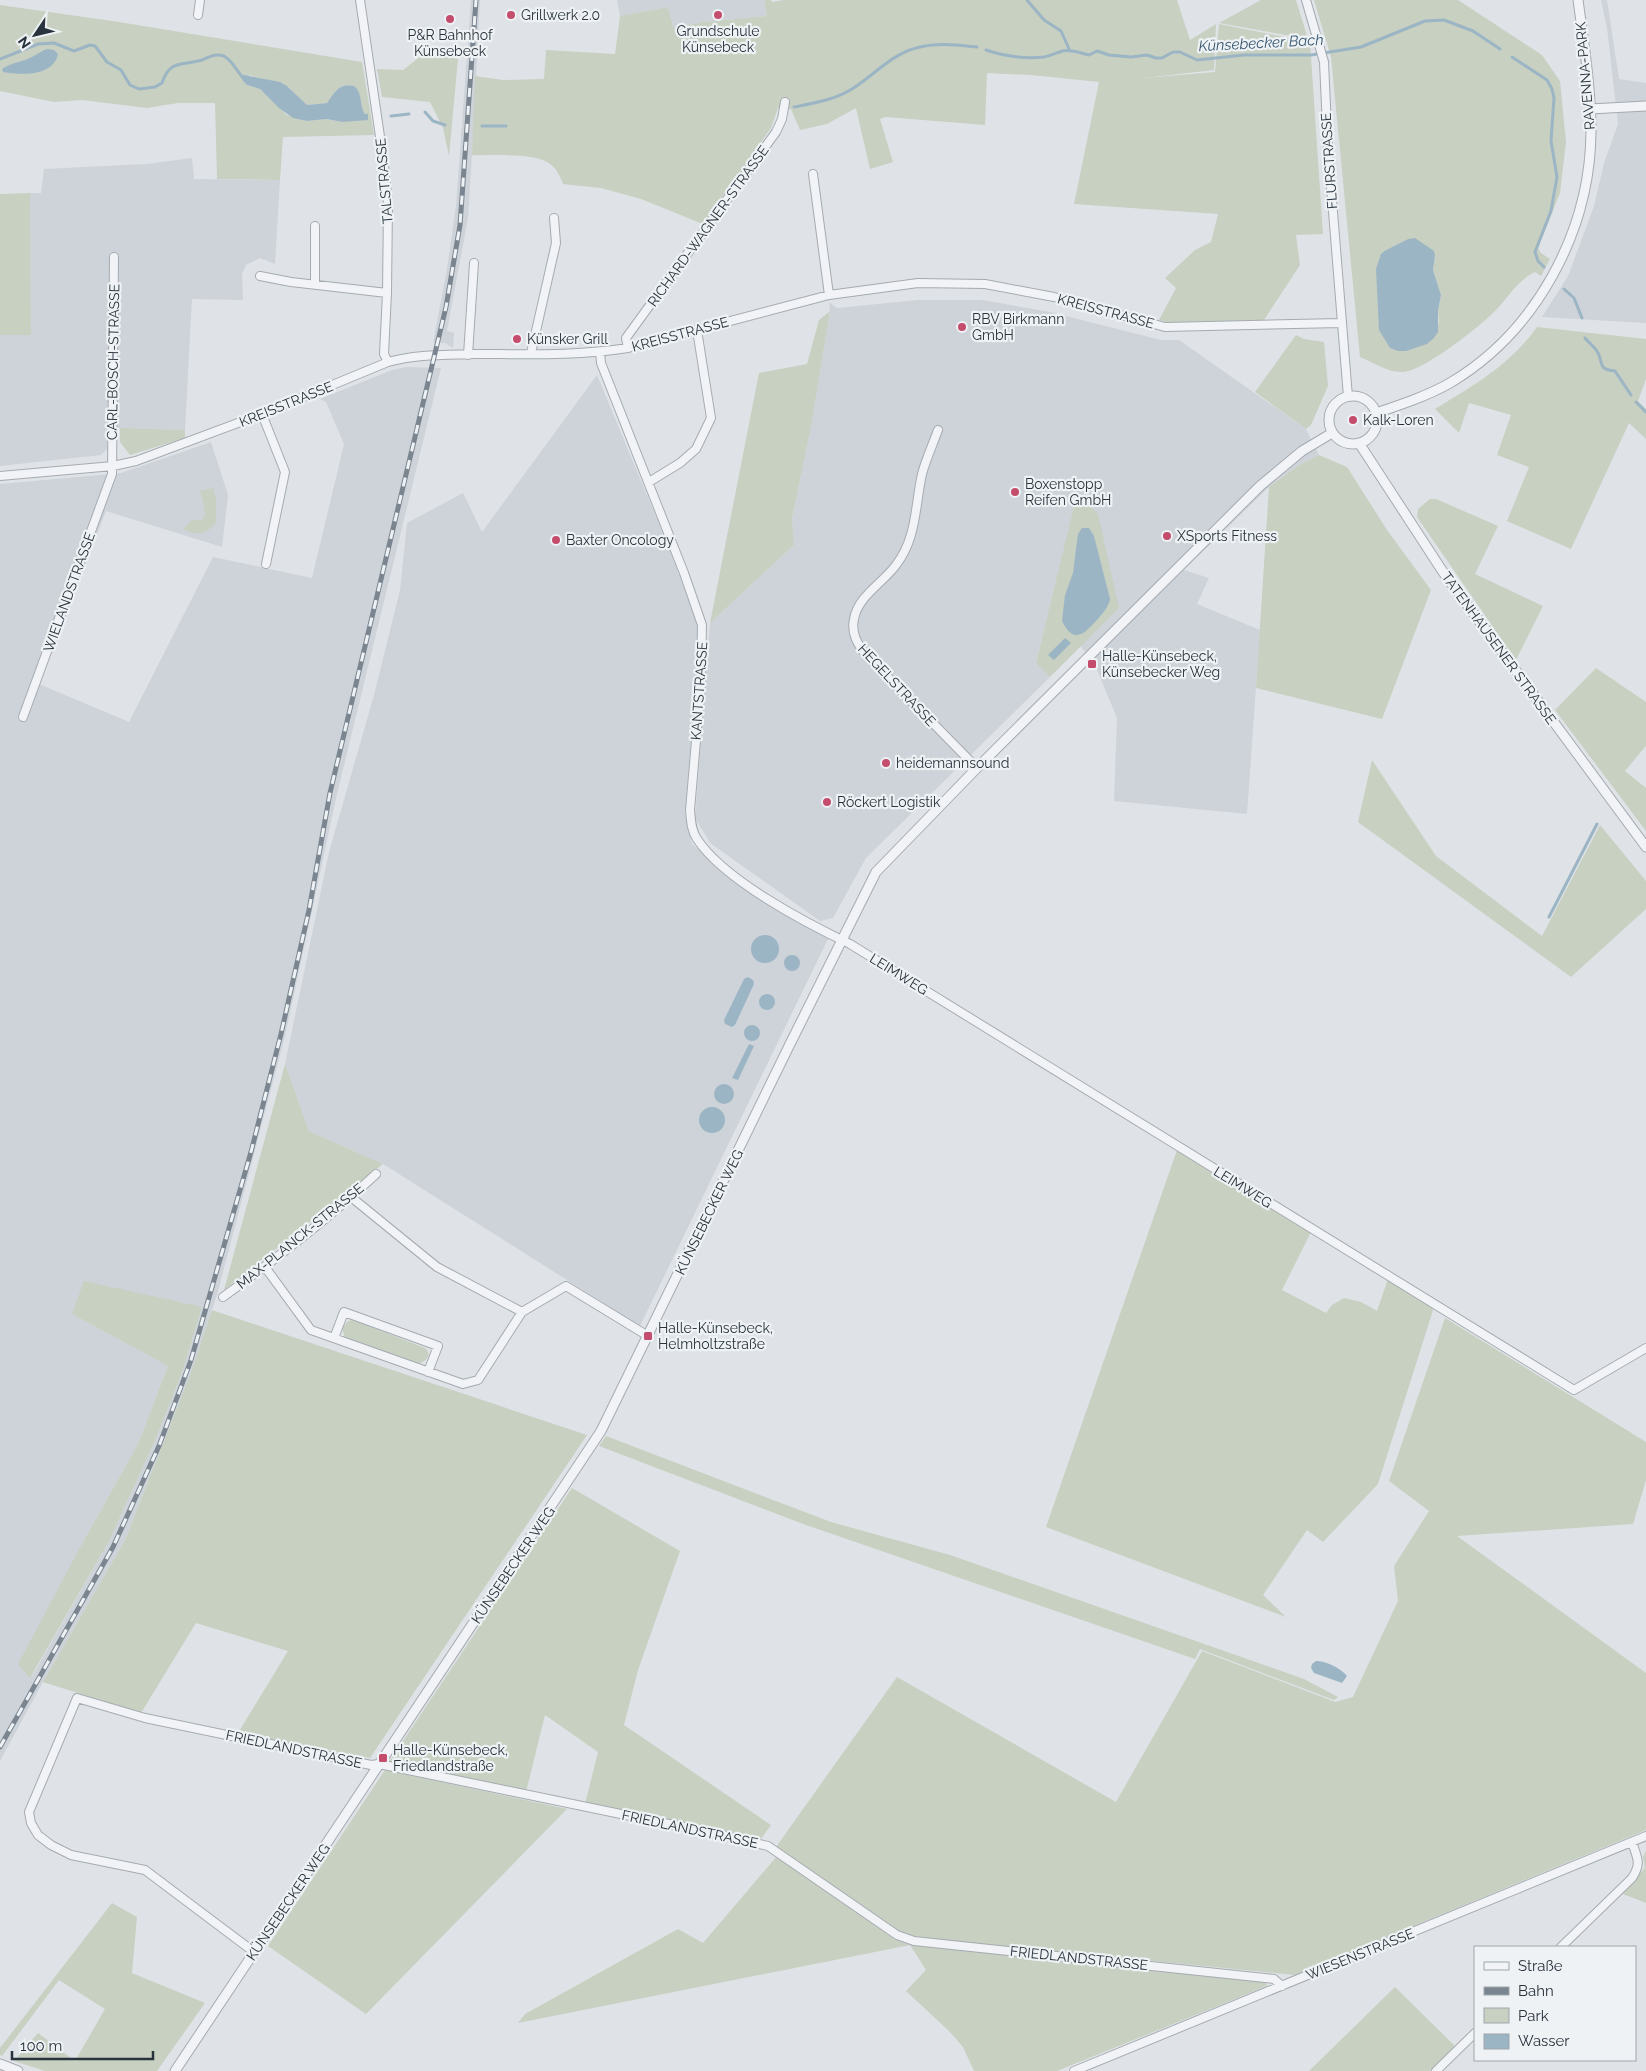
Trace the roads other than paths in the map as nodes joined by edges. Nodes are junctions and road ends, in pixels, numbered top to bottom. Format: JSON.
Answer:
{"nodes":[{"id":1,"x":200,"y":0,"type":"edge"},
{"id":2,"x":360,"y":0,"type":"edge"},
{"id":3,"x":1306,"y":0,"type":"edge"},
{"id":4,"x":1578,"y":0,"type":"edge"},
{"id":5,"x":198,"y":15,"type":"dead end"},
{"id":6,"x":785,"y":102,"type":"dead end"},
{"id":7,"x":1646,"y":106,"type":"edge"},
{"id":8,"x":1590,"y":109,"type":"junction"},
{"id":9,"x":813,"y":174,"type":"dead end"},
{"id":10,"x":554,"y":218,"type":"dead end"},
{"id":11,"x":315,"y":226,"type":"dead end"},
{"id":12,"x":114,"y":257,"type":"dead end"},
{"id":13,"x":474,"y":263,"type":"dead end"},
{"id":14,"x":260,"y":276,"type":"dead end"},
{"id":15,"x":316,"y":284,"type":"junction"},
{"id":16,"x":387,"y":293,"type":"junction"},
{"id":17,"x":829,"y":295,"type":"junction"},
{"id":18,"x":1341,"y":323,"type":"junction"},
{"id":19,"x":697,"y":330,"type":"junction"},
{"id":20,"x":628,"y":348,"type":"junction"},
{"id":21,"x":600,"y":352,"type":"junction"},
{"id":22,"x":468,"y":354,"type":"junction"},
{"id":23,"x":531,"y":354,"type":"junction"},
{"id":24,"x":388,"y":362,"type":"junction"},
{"id":25,"x":1348,"y":396,"type":"junction"},
{"id":26,"x":1376,"y":413,"type":"junction"},
{"id":27,"x":262,"y":414,"type":"junction"},
{"id":28,"x":938,"y":430,"type":"dead end"},
{"id":29,"x":1332,"y":432,"type":"junction"},
{"id":30,"x":1359,"y":443,"type":"junction"},
{"id":31,"x":113,"y":466,"type":"junction"},
{"id":32,"x":0,"y":476,"type":"edge"},
{"id":33,"x":648,"y":482,"type":"junction"},
{"id":34,"x":266,"y":564,"type":"dead end"},
{"id":35,"x":24,"y":717,"type":"dead end"},
{"id":36,"x":977,"y":768,"type":"junction"},
{"id":37,"x":1646,"y":847,"type":"edge"},
{"id":38,"x":842,"y":940,"type":"junction"},
{"id":39,"x":376,"y":1174,"type":"dead end"},
{"id":40,"x":351,"y":1197,"type":"junction"},
{"id":41,"x":265,"y":1266,"type":"junction"},
{"id":42,"x":223,"y":1297,"type":"dead end"},
{"id":43,"x":522,"y":1312,"type":"junction"},
{"id":44,"x":648,"y":1336,"type":"junction"},
{"id":45,"x":334,"y":1338,"type":"junction"},
{"id":46,"x":1646,"y":1348,"type":"edge"},
{"id":47,"x":428,"y":1372,"type":"junction"},
{"id":48,"x":379,"y":1764,"type":"junction"},
{"id":49,"x":1646,"y":1836,"type":"edge"},
{"id":50,"x":1632,"y":1842,"type":"junction"},
{"id":51,"x":1562,"y":1946,"type":"edge"},
{"id":52,"x":254,"y":1952,"type":"junction"},
{"id":53,"x":1282,"y":1986,"type":"junction"},
{"id":54,"x":1474,"y":2034,"type":"edge"},
{"id":55,"x":0,"y":2064,"type":"edge"},
{"id":56,"x":18,"y":2071,"type":"edge"},
{"id":57,"x":175,"y":2071,"type":"edge"},
{"id":58,"x":1074,"y":2071,"type":"edge"},
{"id":59,"x":1436,"y":2071,"type":"edge"}],
"edges":[{"from":1,"to":5,"type":"street"},
{"from":2,"to":16,"type":"street","name":"TALSTRASSE"},
{"from":3,"to":18,"type":"street","name":"FLURSTRASSE"},
{"from":4,"to":8,"type":"street","name":"RAVENNA-PARK"},
{"from":6,"to":20,"type":"street","name":"RICHARD-WAGNER-STRASSE"},
{"from":7,"to":8,"type":"street"},
{"from":8,"to":26,"type":"street","name":"RAVENNA-PARK"},
{"from":9,"to":17,"type":"street"},
{"from":10,"to":23,"type":"street"},
{"from":11,"to":15,"type":"street"},
{"from":12,"to":31,"type":"street","name":"CARL-BOSCH-STRASSE"},
{"from":13,"to":22,"type":"street"},
{"from":14,"to":15,"type":"street"},
{"from":15,"to":16,"type":"street"},
{"from":16,"to":24,"type":"street","name":"TALSTRASSE"},
{"from":17,"to":18,"type":"street","name":"KREISSTRASSE"},
{"from":17,"to":19,"type":"street","name":"KREISSTRASSE"},
{"from":18,"to":25,"type":"street"},
{"from":19,"to":20,"type":"street","name":"KREISSTRASSE"},
{"from":19,"to":33,"type":"street"},
{"from":20,"to":21,"type":"street","name":"KREISSTRASSE"},
{"from":21,"to":23,"type":"street","name":"KREISSTRASSE"},
{"from":21,"to":33,"type":"street","name":"KANTSTRASSE"},
{"from":22,"to":23,"type":"street","name":"KREISSTRASSE"},
{"from":22,"to":24,"type":"street","name":"KREISSTRASSE"},
{"from":24,"to":27,"type":"street","name":"KREISSTRASSE"},
{"from":25,"to":26,"type":"street"},
{"from":25,"to":29,"type":"street"},
{"from":26,"to":30,"type":"street"},
{"from":27,"to":31,"type":"street","name":"KREISSTRASSE"},
{"from":27,"to":34,"type":"street"},
{"from":28,"to":36,"type":"street","name":"HEGELSTRASSE"},
{"from":29,"to":30,"type":"street"},
{"from":29,"to":36,"type":"street","name":"KÜNSEBECKER WEG"},
{"from":30,"to":37,"type":"street","name":"TATENHAUSENER STRASSE"},
{"from":31,"to":32,"type":"street","name":"KREISSTRASSE"},
{"from":31,"to":35,"type":"street","name":"WIELANDSTRASSE"},
{"from":33,"to":38,"type":"street","name":"KANTSTRASSE"},
{"from":36,"to":38,"type":"street","name":"KÜNSEBECKER WEG"},
{"from":38,"to":44,"type":"street","name":"KÜNSEBECKER WEG"},
{"from":38,"to":46,"type":"street","name":"LEIMWEG"},
{"from":39,"to":40,"type":"street","name":"MAX-PLANCK-STRASSE"},
{"from":40,"to":41,"type":"street","name":"MAX-PLANCK-STRASSE"},
{"from":40,"to":43,"type":"street"},
{"from":41,"to":42,"type":"street","name":"MAX-PLANCK-STRASSE"},
{"from":41,"to":45,"type":"street"},
{"from":43,"to":44,"type":"street"},
{"from":43,"to":47,"type":"street"},
{"from":44,"to":48,"type":"street","name":"KÜNSEBECKER WEG"},
{"from":45,"to":47,"type":"street"},
{"from":45,"to":47,"type":"street"},
{"from":48,"to":52,"type":"street","name":"KÜNSEBECKER WEG"},
{"from":48,"to":52,"type":"street","name":"FRIEDLANDSTRASSE"},
{"from":48,"to":53,"type":"street","name":"FRIEDLANDSTRASSE"},
{"from":49,"to":50,"type":"street","name":"WIESENSTRASSE"},
{"from":50,"to":51,"type":"street"},
{"from":50,"to":53,"type":"street","name":"WIESENSTRASSE"},
{"from":52,"to":57,"type":"street","name":"KÜNSEBECKER WEG"},
{"from":53,"to":58,"type":"street","name":"WIESENSTRASSE"},
{"from":54,"to":59,"type":"street"},
{"from":55,"to":56,"type":"street"}]}
